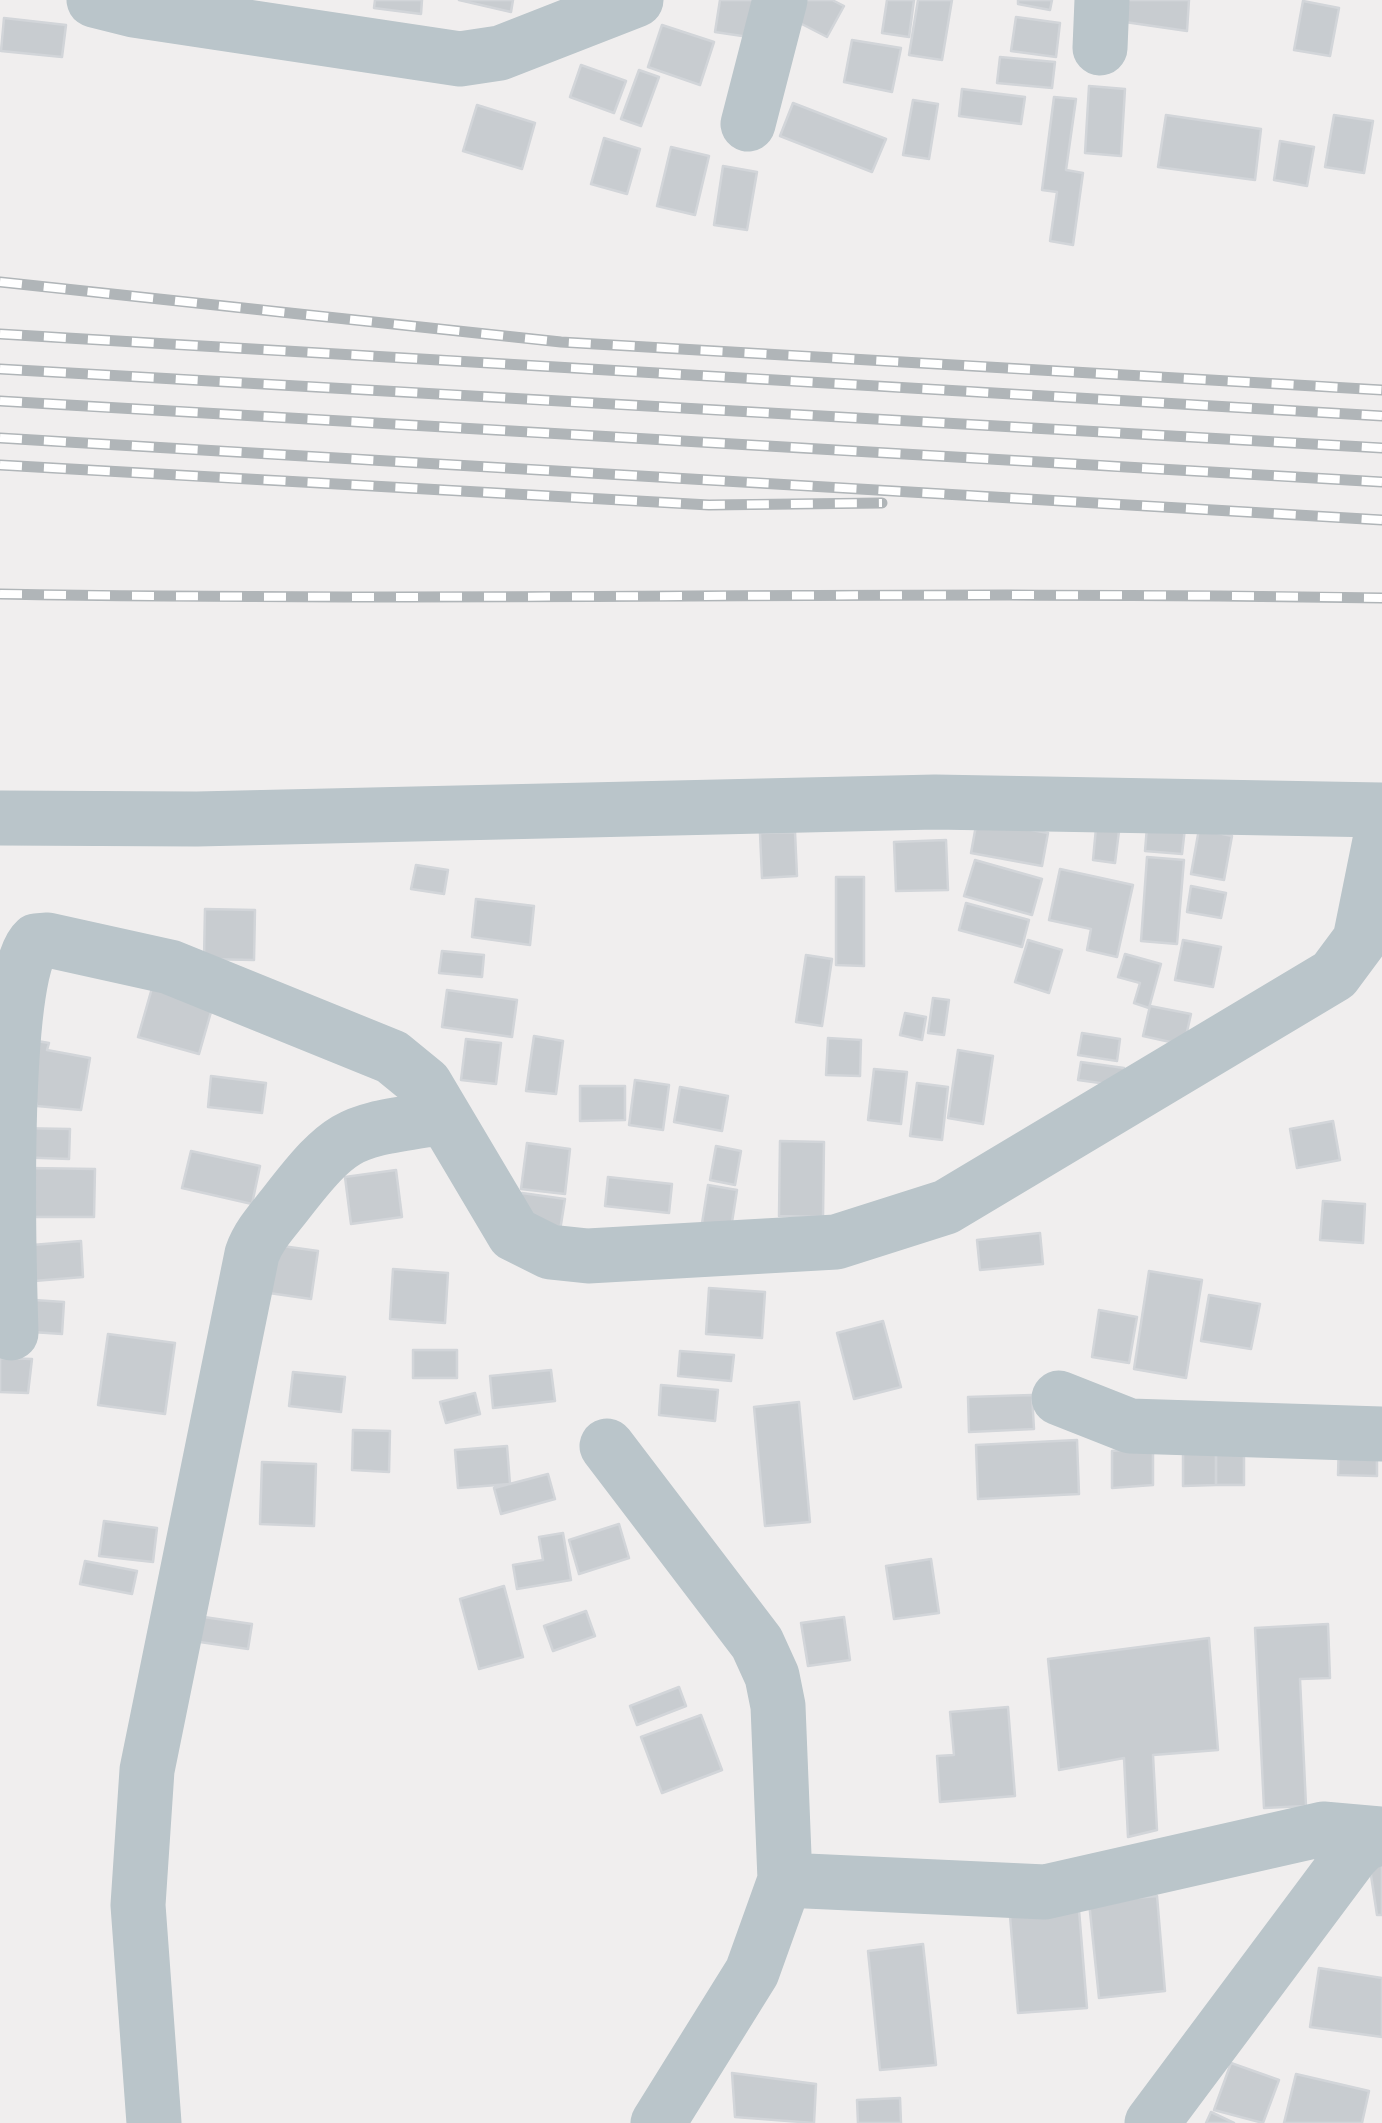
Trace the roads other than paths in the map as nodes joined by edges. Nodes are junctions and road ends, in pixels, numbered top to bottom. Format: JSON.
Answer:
{"nodes":[{"id":1,"x":94,"y":0,"type":"edge"},
{"id":2,"x":636,"y":0,"type":"edge"},
{"id":3,"x":780,"y":0,"type":"edge"},
{"id":4,"x":560,"y":16,"type":"edge"},
{"id":5,"x":748,"y":124,"type":"dead end"},
{"id":6,"x":1382,"y":810,"type":"edge"},
{"id":7,"x":0,"y":818,"type":"edge"},
{"id":8,"x":1382,"y":831,"type":"edge"},
{"id":9,"x":1364,"y":966,"type":"edge"},
{"id":10,"x":443,"y":1117,"type":"junction"},
{"id":11,"x":10,"y":1333,"type":"dead end"},
{"id":12,"x":1059,"y":1398,"type":"dead end"},
{"id":13,"x":1382,"y":1434,"type":"edge"},
{"id":14,"x":607,"y":1446,"type":"dead end"},
{"id":15,"x":1382,"y":1836,"type":"edge"},
{"id":16,"x":785,"y":1880,"type":"junction"},
{"id":17,"x":666,"y":2111,"type":"edge"},
{"id":18,"x":154,"y":2123,"type":"edge"},
{"id":19,"x":623,"y":2123,"type":"edge"},
{"id":20,"x":1152,"y":2123,"type":"edge"}],
"edges":[{"from":1,"to":4,"type":"street"},
{"from":2,"to":4,"type":"street"},
{"from":3,"to":5,"type":"street"},
{"from":6,"to":7,"type":"street"},
{"from":8,"to":9,"type":"street"},
{"from":9,"to":10,"type":"street"},
{"from":10,"to":11,"type":"street"},
{"from":10,"to":18,"type":"street"},
{"from":12,"to":13,"type":"street"},
{"from":14,"to":16,"type":"street"},
{"from":15,"to":16,"type":"street"},
{"from":15,"to":20,"type":"street"},
{"from":16,"to":17,"type":"street"},
{"from":17,"to":19,"type":"street"}]}
